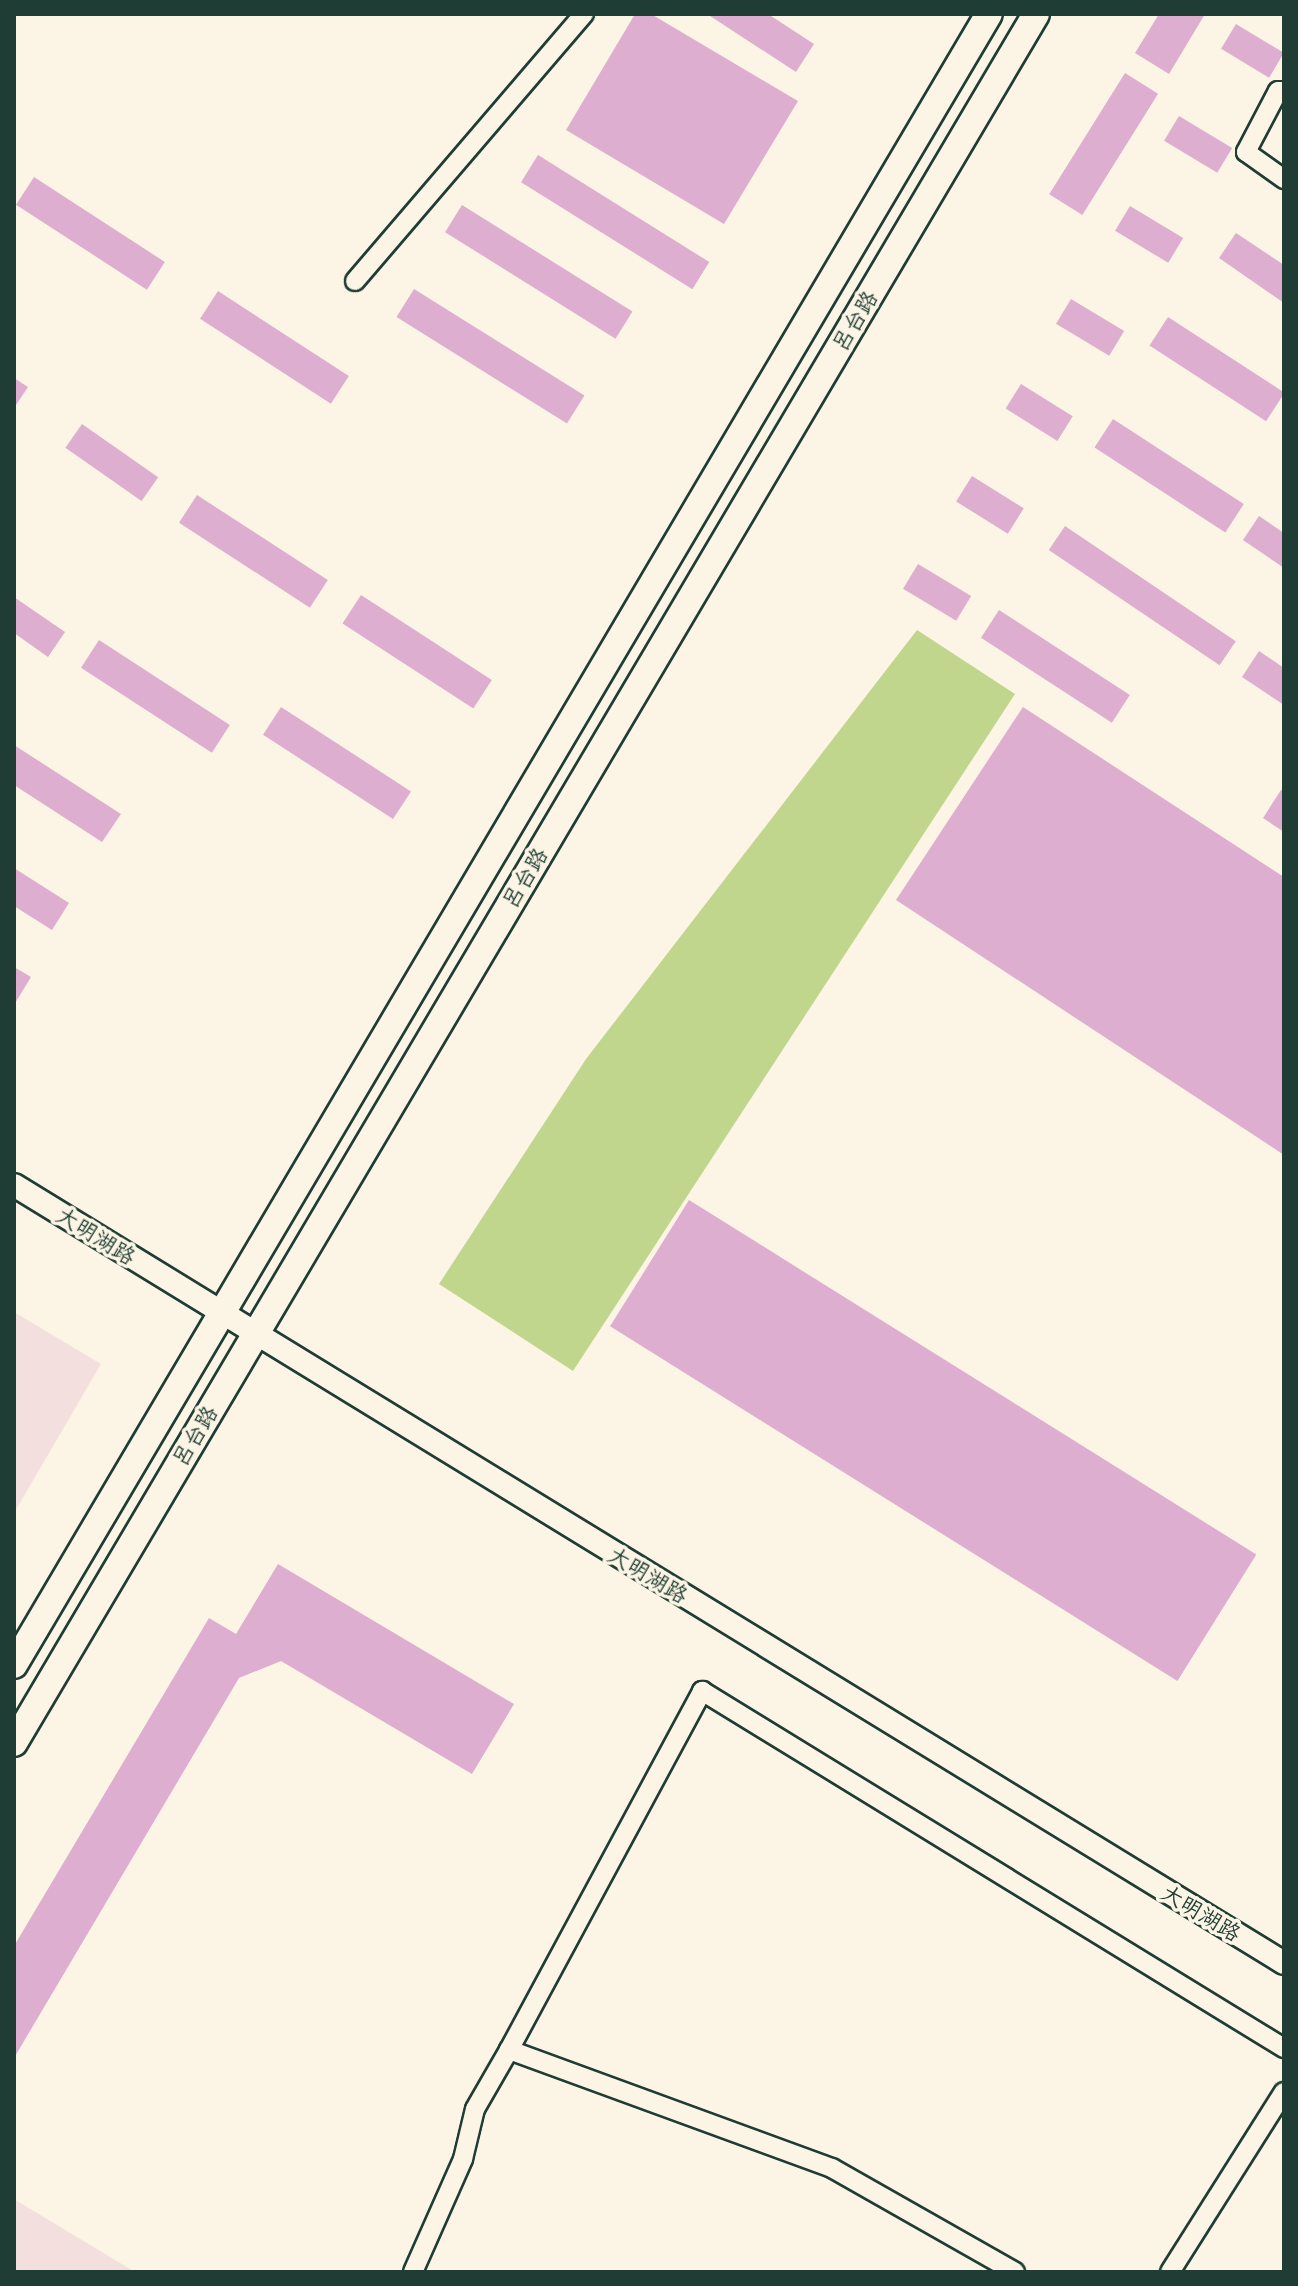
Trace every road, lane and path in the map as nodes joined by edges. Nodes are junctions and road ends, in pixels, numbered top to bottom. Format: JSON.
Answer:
{"nodes":[{"id":1,"x":584,"y":14,"type":"edge"},
{"id":2,"x":989,"y":14,"type":"edge"},
{"id":3,"x":1036,"y":14,"type":"edge"},
{"id":4,"x":1284,"y":91,"type":"edge"},
{"id":5,"x":1284,"y":179,"type":"edge"},
{"id":6,"x":355,"y":281,"type":"dead end"},
{"id":7,"x":14,"y":1185,"type":"edge"},
{"id":8,"x":221,"y":1313,"type":"junction"},
{"id":9,"x":255,"y":1335,"type":"junction"},
{"id":10,"x":14,"y":1665,"type":"edge"},
{"id":11,"x":14,"y":1743,"type":"edge"},
{"id":12,"x":1284,"y":1963,"type":"edge"},
{"id":13,"x":1284,"y":2048,"type":"edge"},
{"id":14,"x":509,"y":2050,"type":"junction"},
{"id":15,"x":1284,"y":2092,"type":"edge"},
{"id":16,"x":413,"y":2272,"type":"edge"},
{"id":17,"x":1015,"y":2272,"type":"edge"},
{"id":18,"x":1170,"y":2272,"type":"edge"}],
"edges":[{"from":1,"to":6,"type":"street"},
{"from":2,"to":8,"type":"main road","name":"吕台路"},
{"from":3,"to":9,"type":"main road","name":"吕台路"},
{"from":4,"to":5,"type":"street"},
{"from":7,"to":8,"type":"street","name":"大明湖路"},
{"from":8,"to":9,"type":"street","name":"大明湖路"},
{"from":8,"to":10,"type":"main road","name":"吕台路"},
{"from":9,"to":11,"type":"main road","name":"吕台路"},
{"from":9,"to":12,"type":"street","name":"大明湖路"},
{"from":13,"to":14,"type":"street"},
{"from":14,"to":16,"type":"street"},
{"from":14,"to":17,"type":"street"},
{"from":15,"to":18,"type":"street"}]}
